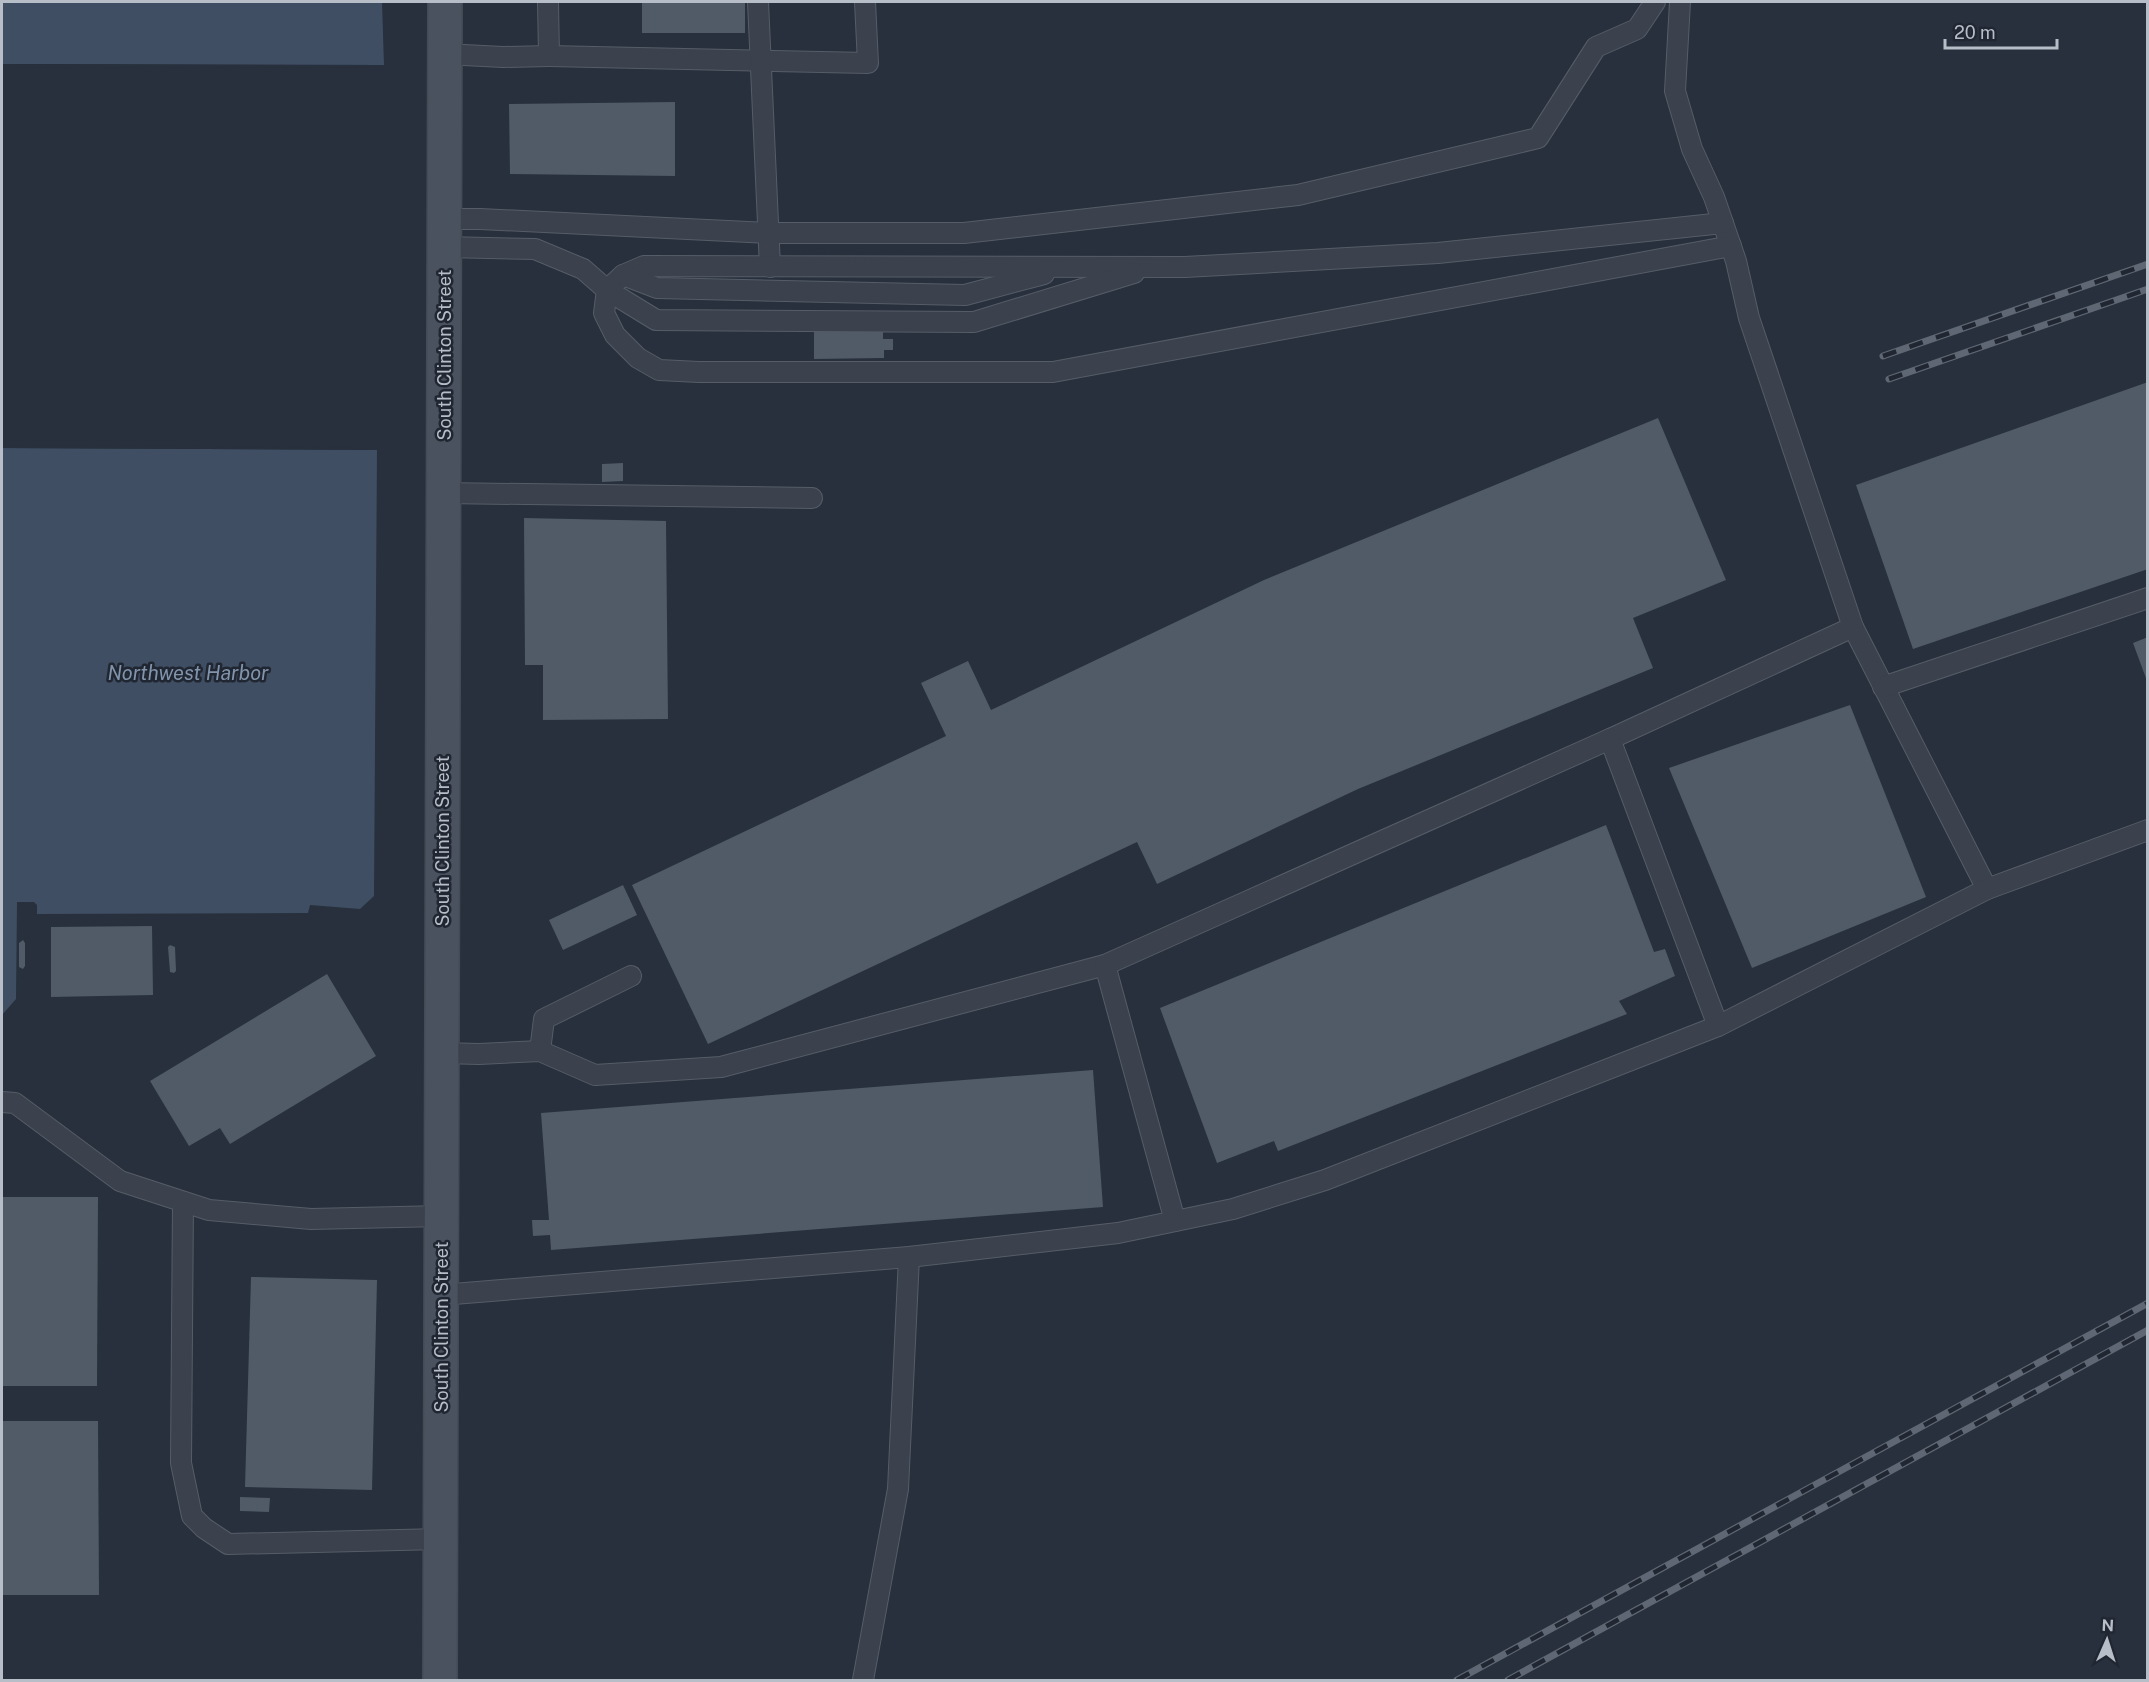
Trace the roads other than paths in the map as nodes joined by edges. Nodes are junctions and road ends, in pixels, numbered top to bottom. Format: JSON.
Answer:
{"nodes":[{"id":1,"x":445,"y":2,"type":"edge"},
{"id":2,"x":548,"y":2,"type":"edge"},
{"id":3,"x":758,"y":2,"type":"edge"},
{"id":4,"x":864,"y":2,"type":"edge"},
{"id":5,"x":1655,"y":2,"type":"edge"},
{"id":6,"x":1680,"y":2,"type":"edge"},
{"id":7,"x":444,"y":54,"type":"junction"},
{"id":8,"x":549,"y":56,"type":"junction"},
{"id":9,"x":762,"y":60,"type":"junction"},
{"id":10,"x":1723,"y":223,"type":"junction"},
{"id":11,"x":443,"y":233,"type":"junction"},
{"id":12,"x":769,"y":233,"type":"junction"},
{"id":13,"x":1731,"y":246,"type":"junction"},
{"id":14,"x":770,"y":267,"type":"junction"},
{"id":15,"x":1071,"y":267,"type":"junction"},
{"id":16,"x":1154,"y":267,"type":"junction"},
{"id":17,"x":623,"y":275,"type":"junction"},
{"id":18,"x":607,"y":290,"type":"junction"},
{"id":19,"x":444,"y":493,"type":"junction"},
{"id":20,"x":812,"y":498,"type":"dead end"},
{"id":21,"x":2148,"y":598,"type":"edge"},
{"id":22,"x":1853,"y":627,"type":"junction"},
{"id":23,"x":1883,"y":687,"type":"junction"},
{"id":24,"x":1610,"y":739,"type":"junction"},
{"id":25,"x":2148,"y":830,"type":"edge"},
{"id":26,"x":1987,"y":889,"type":"junction"},
{"id":27,"x":1106,"y":964,"type":"junction"},
{"id":28,"x":632,"y":976,"type":"dead end"},
{"id":29,"x":1718,"y":1026,"type":"junction"},
{"id":30,"x":540,"y":1051,"type":"junction"},
{"id":31,"x":442,"y":1053,"type":"junction"},
{"id":32,"x":2,"y":1102,"type":"edge"},
{"id":33,"x":183,"y":1202,"type":"junction"},
{"id":34,"x":441,"y":1216,"type":"junction"},
{"id":35,"x":1175,"y":1221,"type":"junction"},
{"id":36,"x":909,"y":1257,"type":"junction"},
{"id":37,"x":441,"y":1295,"type":"junction"},
{"id":38,"x":441,"y":1539,"type":"junction"},
{"id":39,"x":440,"y":1680,"type":"edge"},
{"id":40,"x":863,"y":1680,"type":"edge"}],
"edges":[{"from":1,"to":7,"type":"main road","name":"South Clinton Street"},
{"from":2,"to":8,"type":"lane"},
{"from":3,"to":9,"type":"lane"},
{"from":4,"to":9,"type":"lane"},
{"from":5,"to":12,"type":"lane"},
{"from":6,"to":10,"type":"lane"},
{"from":7,"to":8,"type":"lane"},
{"from":7,"to":11,"type":"main road","name":"South Clinton Street"},
{"from":8,"to":9,"type":"lane"},
{"from":9,"to":12,"type":"lane"},
{"from":10,"to":13,"type":"lane"},
{"from":10,"to":16,"type":"lane"},
{"from":11,"to":12,"type":"lane"},
{"from":11,"to":18,"type":"lane"},
{"from":11,"to":19,"type":"main road","name":"South Clinton Street"},
{"from":12,"to":14,"type":"lane"},
{"from":13,"to":18,"type":"lane"},
{"from":13,"to":22,"type":"lane"},
{"from":14,"to":15,"type":"lane"},
{"from":14,"to":17,"type":"lane"},
{"from":15,"to":16,"type":"lane"},
{"from":15,"to":17,"type":"lane"},
{"from":16,"to":18,"type":"lane"},
{"from":17,"to":18,"type":"lane"},
{"from":19,"to":20,"type":"lane"},
{"from":19,"to":31,"type":"main road","name":"South Clinton Street"},
{"from":21,"to":23,"type":"lane"},
{"from":22,"to":23,"type":"lane"},
{"from":22,"to":24,"type":"lane"},
{"from":23,"to":26,"type":"lane"},
{"from":24,"to":27,"type":"lane"},
{"from":24,"to":29,"type":"lane"},
{"from":25,"to":26,"type":"lane"},
{"from":26,"to":29,"type":"lane"},
{"from":27,"to":30,"type":"lane"},
{"from":27,"to":35,"type":"lane"},
{"from":28,"to":30,"type":"lane"},
{"from":29,"to":35,"type":"lane"},
{"from":30,"to":31,"type":"lane"},
{"from":31,"to":34,"type":"main road","name":"South Clinton Street"},
{"from":32,"to":33,"type":"lane"},
{"from":33,"to":34,"type":"lane"},
{"from":33,"to":38,"type":"lane"},
{"from":34,"to":37,"type":"main road","name":"South Clinton Street"},
{"from":35,"to":36,"type":"lane"},
{"from":36,"to":37,"type":"lane"},
{"from":36,"to":40,"type":"lane"},
{"from":37,"to":38,"type":"main road","name":"South Clinton Street"},
{"from":38,"to":39,"type":"main road","name":"South Clinton Street"}]}
